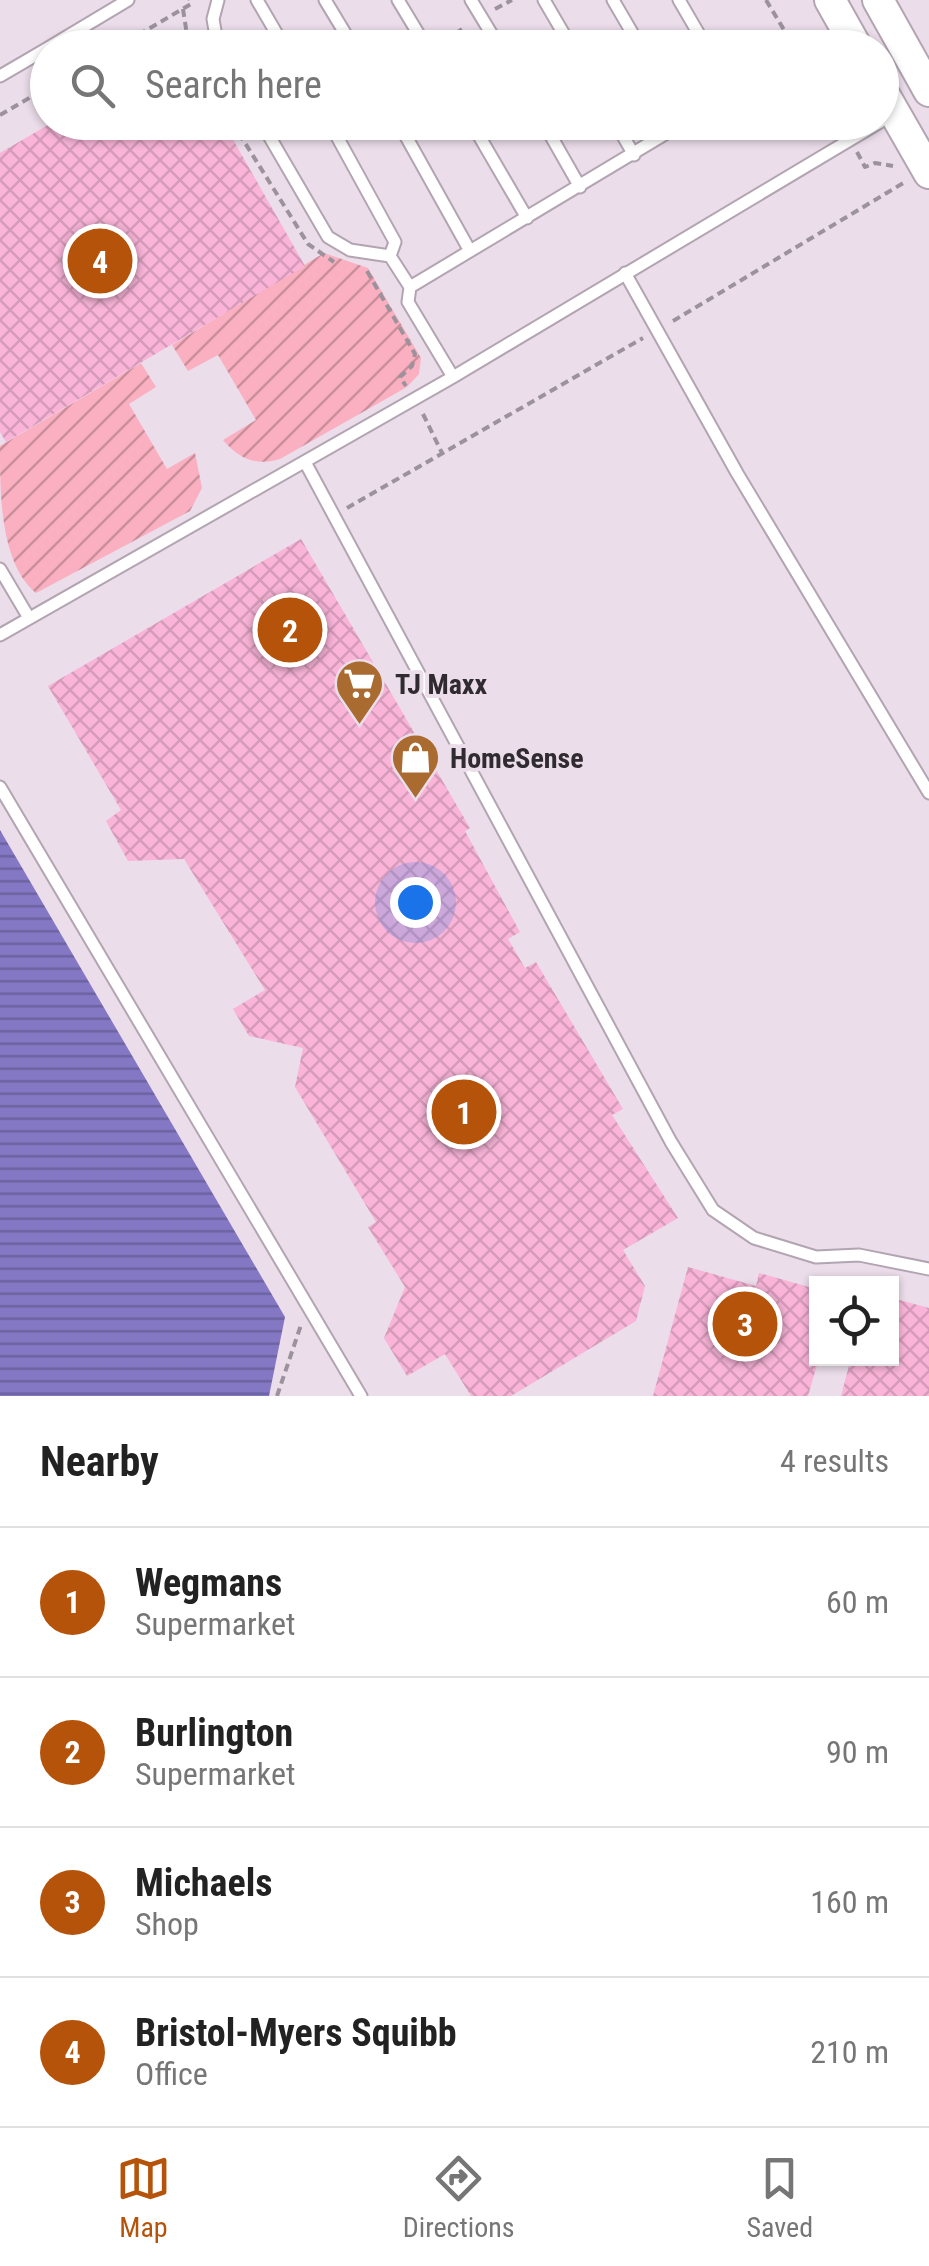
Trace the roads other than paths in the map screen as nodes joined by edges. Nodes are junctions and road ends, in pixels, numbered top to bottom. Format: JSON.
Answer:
{"nodes":[{"id":1,"x":128,"y":0,"type":"edge"},
{"id":2,"x":218,"y":0,"type":"edge"},
{"id":3,"x":256,"y":0,"type":"edge"},
{"id":4,"x":326,"y":0,"type":"edge"},
{"id":5,"x":398,"y":0,"type":"edge"},
{"id":6,"x":472,"y":0,"type":"edge"},
{"id":7,"x":544,"y":0,"type":"edge"},
{"id":8,"x":613,"y":0,"type":"edge"},
{"id":9,"x":679,"y":0,"type":"edge"},
{"id":10,"x":830,"y":0,"type":"edge"},
{"id":11,"x":878,"y":0,"type":"edge"},
{"id":12,"x":78,"y":30,"type":"edge"},
{"id":13,"x":214,"y":30,"type":"edge"},
{"id":14,"x":274,"y":30,"type":"edge"},
{"id":15,"x":344,"y":30,"type":"edge"},
{"id":16,"x":416,"y":30,"type":"edge"},
{"id":17,"x":490,"y":30,"type":"edge"},
{"id":18,"x":562,"y":30,"type":"edge"},
{"id":19,"x":630,"y":30,"type":"edge"},
{"id":20,"x":697,"y":30,"type":"edge"},
{"id":21,"x":847,"y":30,"type":"edge"},
{"id":22,"x":885,"y":30,"type":"edge"},
{"id":23,"x":30,"y":58,"type":"edge"},
{"id":24,"x":0,"y":76,"type":"edge"},
{"id":25,"x":902,"y":105,"type":"edge"},
{"id":26,"x":271,"y":140,"type":"edge"},
{"id":27,"x":339,"y":140,"type":"edge"},
{"id":28,"x":408,"y":140,"type":"edge"},
{"id":29,"x":482,"y":140,"type":"edge"},
{"id":30,"x":553,"y":140,"type":"edge"},
{"id":31,"x":625,"y":140,"type":"edge"},
{"id":32,"x":659,"y":140,"type":"edge"},
{"id":33,"x":850,"y":140,"type":"edge"},
{"id":34,"x":634,"y":155,"type":"junction"},
{"id":35,"x":915,"y":184,"type":"edge"},
{"id":36,"x":580,"y":187,"type":"junction"},
{"id":37,"x":528,"y":218,"type":"junction"},
{"id":38,"x":470,"y":251,"type":"junction"},
{"id":39,"x":390,"y":256,"type":"junction"},
{"id":40,"x":626,"y":272,"type":"junction"},
{"id":41,"x":410,"y":287,"type":"junction"},
{"id":42,"x":452,"y":378,"type":"junction"},
{"id":43,"x":305,"y":462,"type":"junction"},
{"id":44,"x":0,"y":569,"type":"edge"},
{"id":45,"x":29,"y":618,"type":"junction"},
{"id":46,"x":0,"y":635,"type":"edge"},
{"id":47,"x":0,"y":787,"type":"edge"},
{"id":48,"x":929,"y":793,"type":"edge"},
{"id":49,"x":929,"y":1269,"type":"edge"},
{"id":50,"x":360,"y":1396,"type":"edge"}],
"edges":[{"from":1,"to":12,"type":"lane"},
{"from":2,"to":13,"type":"lane"},
{"from":3,"to":14,"type":"lane"},
{"from":4,"to":15,"type":"lane"},
{"from":5,"to":16,"type":"lane"},
{"from":6,"to":17,"type":"lane"},
{"from":7,"to":18,"type":"lane"},
{"from":8,"to":19,"type":"lane"},
{"from":9,"to":20,"type":"lane"},
{"from":10,"to":21,"type":"street"},
{"from":11,"to":22,"type":"street"},
{"from":23,"to":24,"type":"lane"},
{"from":25,"to":35,"type":"street"},
{"from":26,"to":39,"type":"lane"},
{"from":27,"to":39,"type":"lane"},
{"from":28,"to":38,"type":"lane"},
{"from":29,"to":37,"type":"lane"},
{"from":30,"to":36,"type":"lane"},
{"from":31,"to":34,"type":"lane"},
{"from":32,"to":34,"type":"lane"},
{"from":33,"to":40,"type":"lane"},
{"from":34,"to":36,"type":"lane"},
{"from":36,"to":37,"type":"lane"},
{"from":37,"to":38,"type":"lane"},
{"from":38,"to":41,"type":"lane"},
{"from":39,"to":41,"type":"lane"},
{"from":40,"to":42,"type":"lane"},
{"from":40,"to":48,"type":"lane"},
{"from":41,"to":42,"type":"lane"},
{"from":42,"to":43,"type":"lane"},
{"from":43,"to":45,"type":"lane"},
{"from":43,"to":49,"type":"lane"},
{"from":44,"to":45,"type":"lane"},
{"from":45,"to":46,"type":"lane"},
{"from":47,"to":50,"type":"lane"}]}
